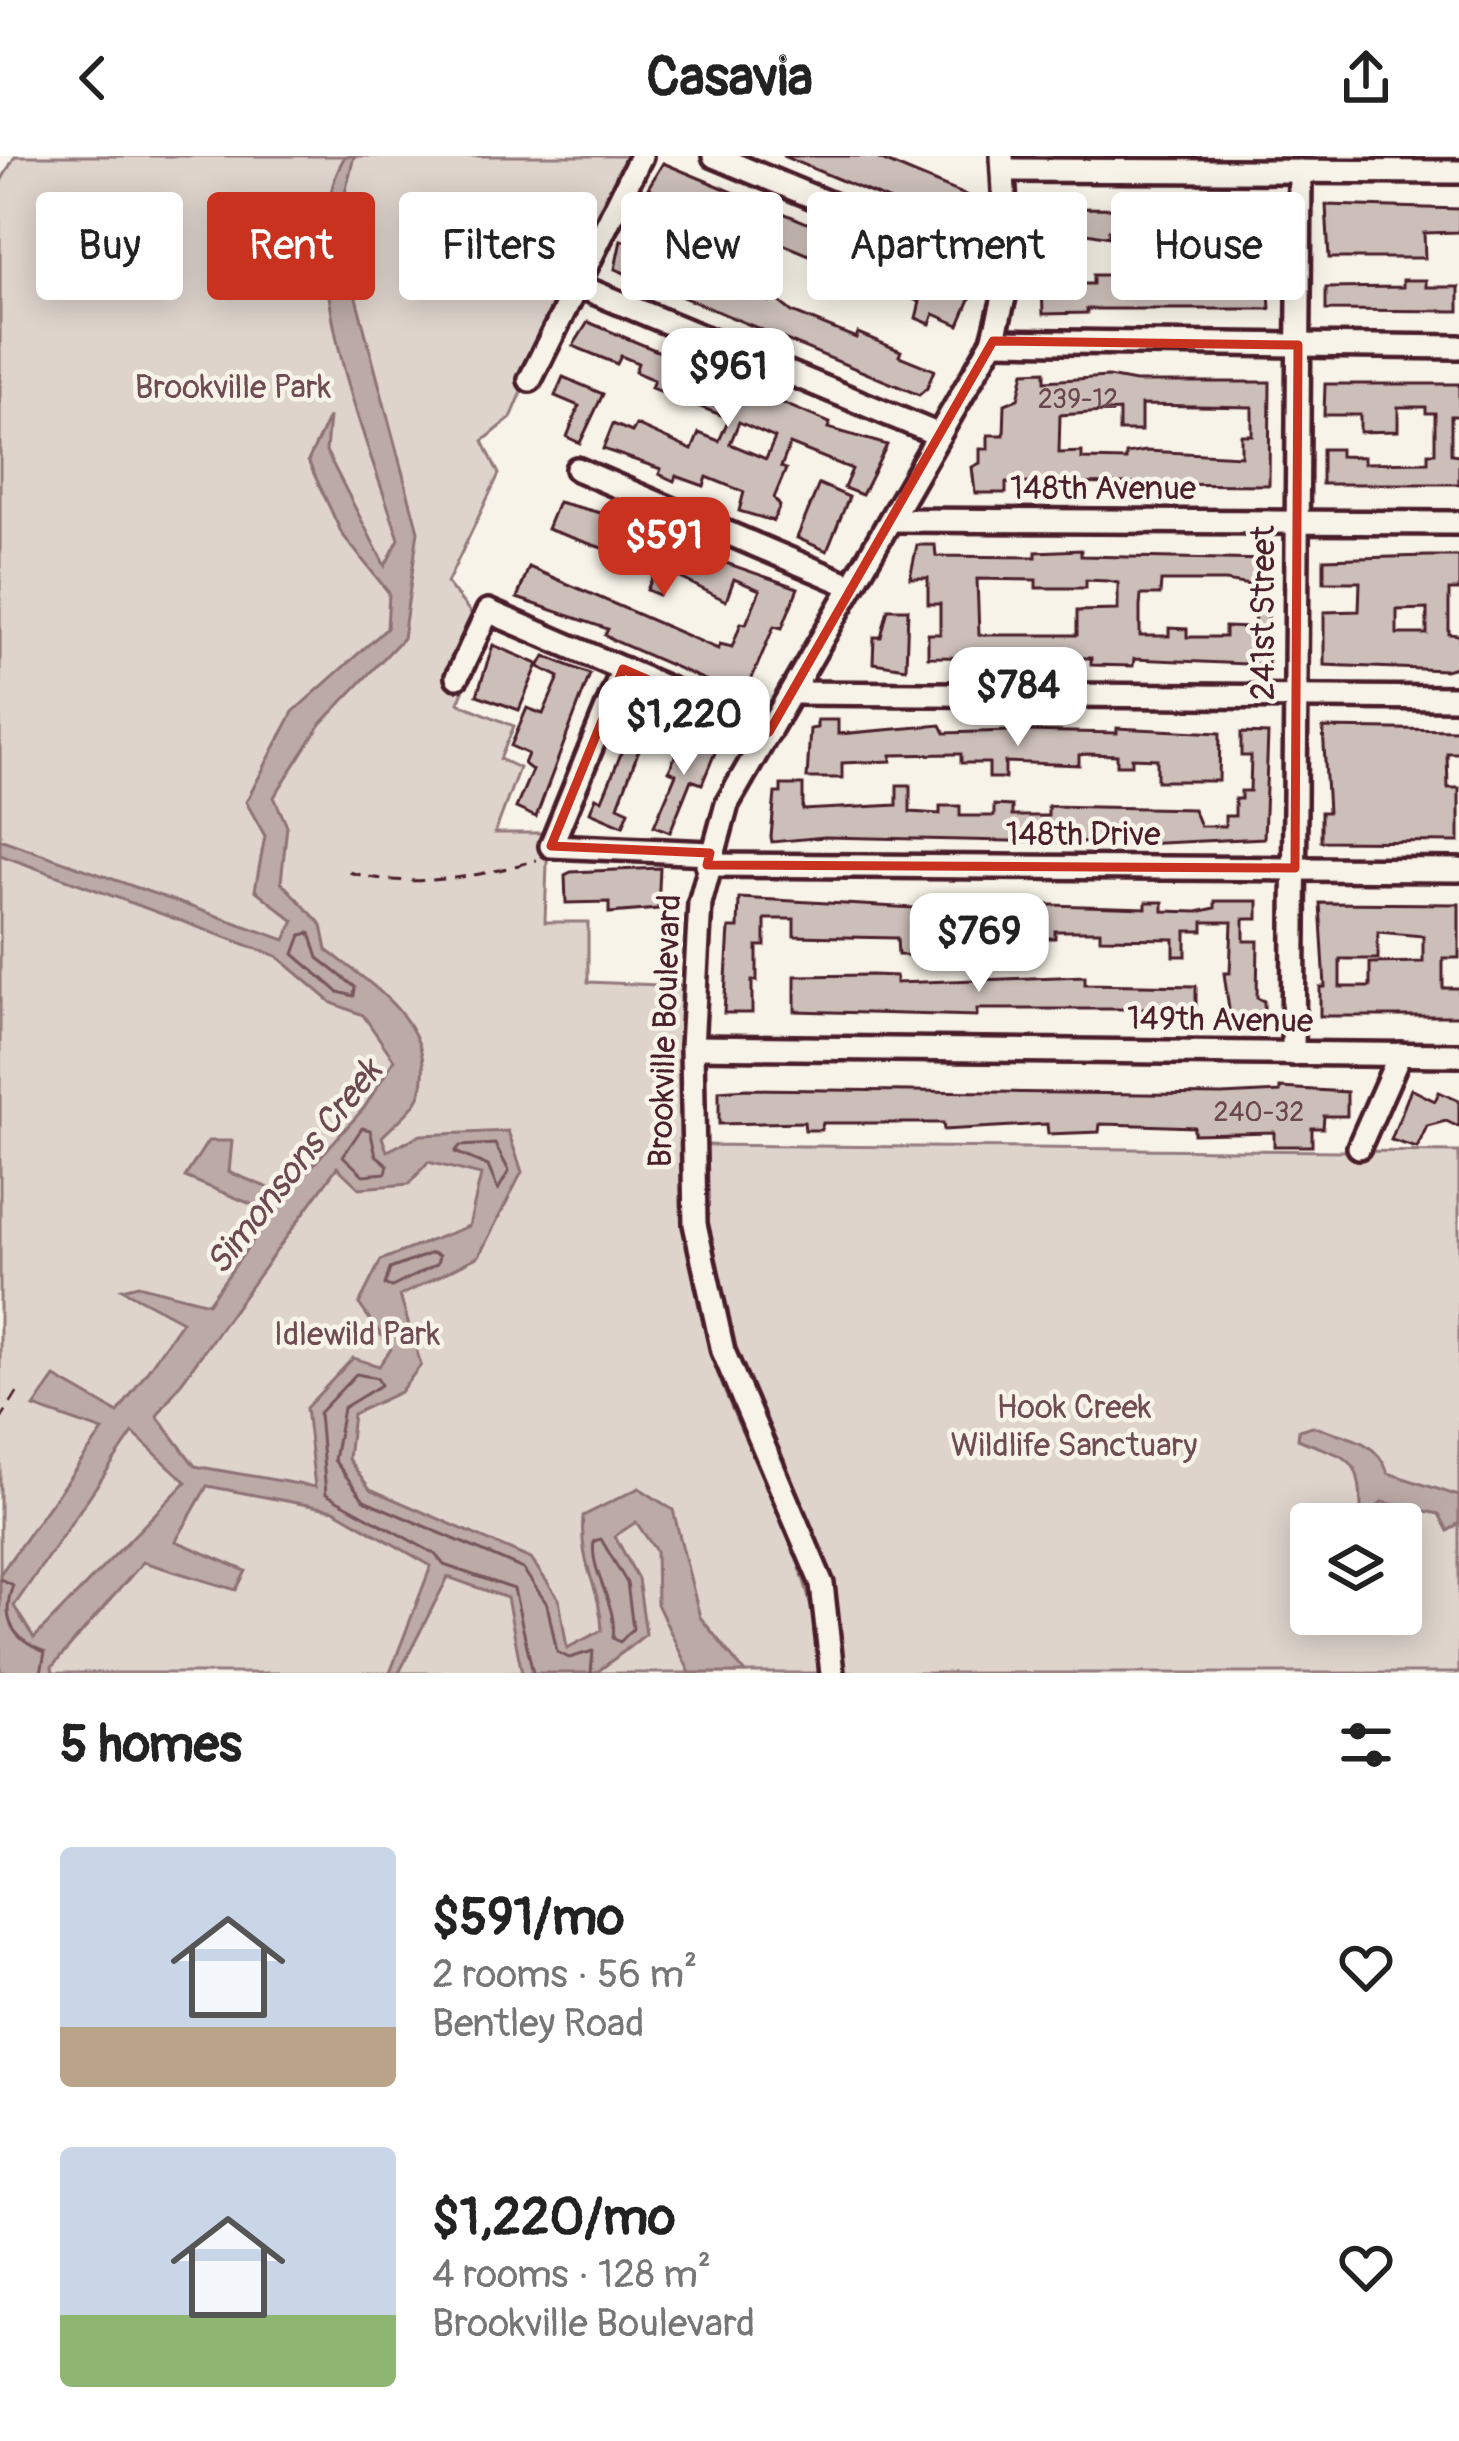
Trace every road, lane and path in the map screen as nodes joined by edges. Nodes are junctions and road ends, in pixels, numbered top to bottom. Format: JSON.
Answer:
{"nodes":[{"id":1,"x":641,"y":156,"type":"edge"},
{"id":2,"x":714,"y":156,"type":"edge"},
{"id":3,"x":1003,"y":163,"type":"edge"},
{"id":4,"x":1209,"y":163,"type":"edge"},
{"id":5,"x":1300,"y":172,"type":"junction"},
{"id":6,"x":1459,"y":172,"type":"edge"},
{"id":7,"x":807,"y":194,"type":"edge"},
{"id":8,"x":597,"y":240,"type":"edge"},
{"id":9,"x":597,"y":294,"type":"edge"},
{"id":10,"x":567,"y":300,"type":"edge"},
{"id":11,"x":1003,"y":300,"type":"edge"},
{"id":12,"x":992,"y":341,"type":"junction"},
{"id":13,"x":1298,"y":345,"type":"junction"},
{"id":14,"x":1459,"y":347,"type":"edge"},
{"id":15,"x":530,"y":380,"type":"dead end"},
{"id":16,"x":939,"y":435,"type":"junction"},
{"id":17,"x":577,"y":469,"type":"dead end"},
{"id":18,"x":891,"y":520,"type":"junction"},
{"id":19,"x":1297,"y":522,"type":"junction"},
{"id":20,"x":1459,"y":523,"type":"edge"},
{"id":21,"x":852,"y":586,"type":"junction"},
{"id":22,"x":623,"y":669,"type":"junction"},
{"id":23,"x":457,"y":677,"type":"dead end"},
{"id":24,"x":791,"y":693,"type":"junction"},
{"id":25,"x":1296,"y":697,"type":"junction"},
{"id":26,"x":1459,"y":698,"type":"edge"},
{"id":27,"x":769,"y":732,"type":"junction"},
{"id":28,"x":550,"y":846,"type":"junction"},
{"id":29,"x":709,"y":859,"type":"junction"},
{"id":30,"x":1294,"y":868,"type":"junction"},
{"id":31,"x":1459,"y":870,"type":"edge"},
{"id":32,"x":349,"y":872,"type":"dead end"},
{"id":33,"x":692,"y":1047,"type":"junction"},
{"id":34,"x":1293,"y":1054,"type":"junction"},
{"id":35,"x":1400,"y":1054,"type":"junction"},
{"id":36,"x":1459,"y":1054,"type":"edge"},
{"id":37,"x":1359,"y":1147,"type":"dead end"},
{"id":38,"x":17,"y":1393,"type":"dead end"},
{"id":39,"x":0,"y":1421,"type":"edge"},
{"id":40,"x":832,"y":1673,"type":"edge"}],
"edges":[{"from":1,"to":8,"type":"street"},
{"from":2,"to":7,"type":"street"},
{"from":3,"to":4,"type":"street"},
{"from":4,"to":5,"type":"street"},
{"from":5,"to":6,"type":"street"},
{"from":5,"to":13,"type":"street","name":"241st Street"},
{"from":9,"to":16,"type":"street"},
{"from":10,"to":15,"type":"street"},
{"from":11,"to":12,"type":"street","name":"Brookville Boulevard"},
{"from":12,"to":13,"type":"street"},
{"from":12,"to":16,"type":"street","name":"Brookville Boulevard"},
{"from":13,"to":14,"type":"street"},
{"from":13,"to":19,"type":"street","name":"241st Street"},
{"from":16,"to":18,"type":"street","name":"Brookville Boulevard"},
{"from":17,"to":21,"type":"street"},
{"from":18,"to":19,"type":"street","name":"148th Avenue"},
{"from":18,"to":21,"type":"street","name":"Brookville Boulevard"},
{"from":19,"to":20,"type":"street","name":"148th Avenue"},
{"from":19,"to":25,"type":"street","name":"241st Street"},
{"from":21,"to":24,"type":"street","name":"Brookville Boulevard"},
{"from":22,"to":23,"type":"street"},
{"from":22,"to":27,"type":"street"},
{"from":22,"to":28,"type":"street"},
{"from":24,"to":25,"type":"street"},
{"from":24,"to":27,"type":"street","name":"Brookville Boulevard"},
{"from":25,"to":26,"type":"street"},
{"from":25,"to":30,"type":"street","name":"241st Street"},
{"from":27,"to":29,"type":"street","name":"Brookville Boulevard"},
{"from":28,"to":29,"type":"street","name":"148th Drive"},
{"from":28,"to":32,"type":"path"},
{"from":29,"to":30,"type":"street","name":"148th Drive"},
{"from":29,"to":33,"type":"street","name":"Brookville Boulevard"},
{"from":30,"to":31,"type":"street","name":"148th Drive"},
{"from":30,"to":34,"type":"street","name":"241st Street"},
{"from":33,"to":34,"type":"street","name":"149th Avenue"},
{"from":33,"to":40,"type":"street","name":"Brookville Boulevard"},
{"from":34,"to":35,"type":"street","name":"149th Avenue"},
{"from":35,"to":36,"type":"street","name":"149th Avenue"},
{"from":35,"to":37,"type":"street"},
{"from":38,"to":39,"type":"path"}]}
